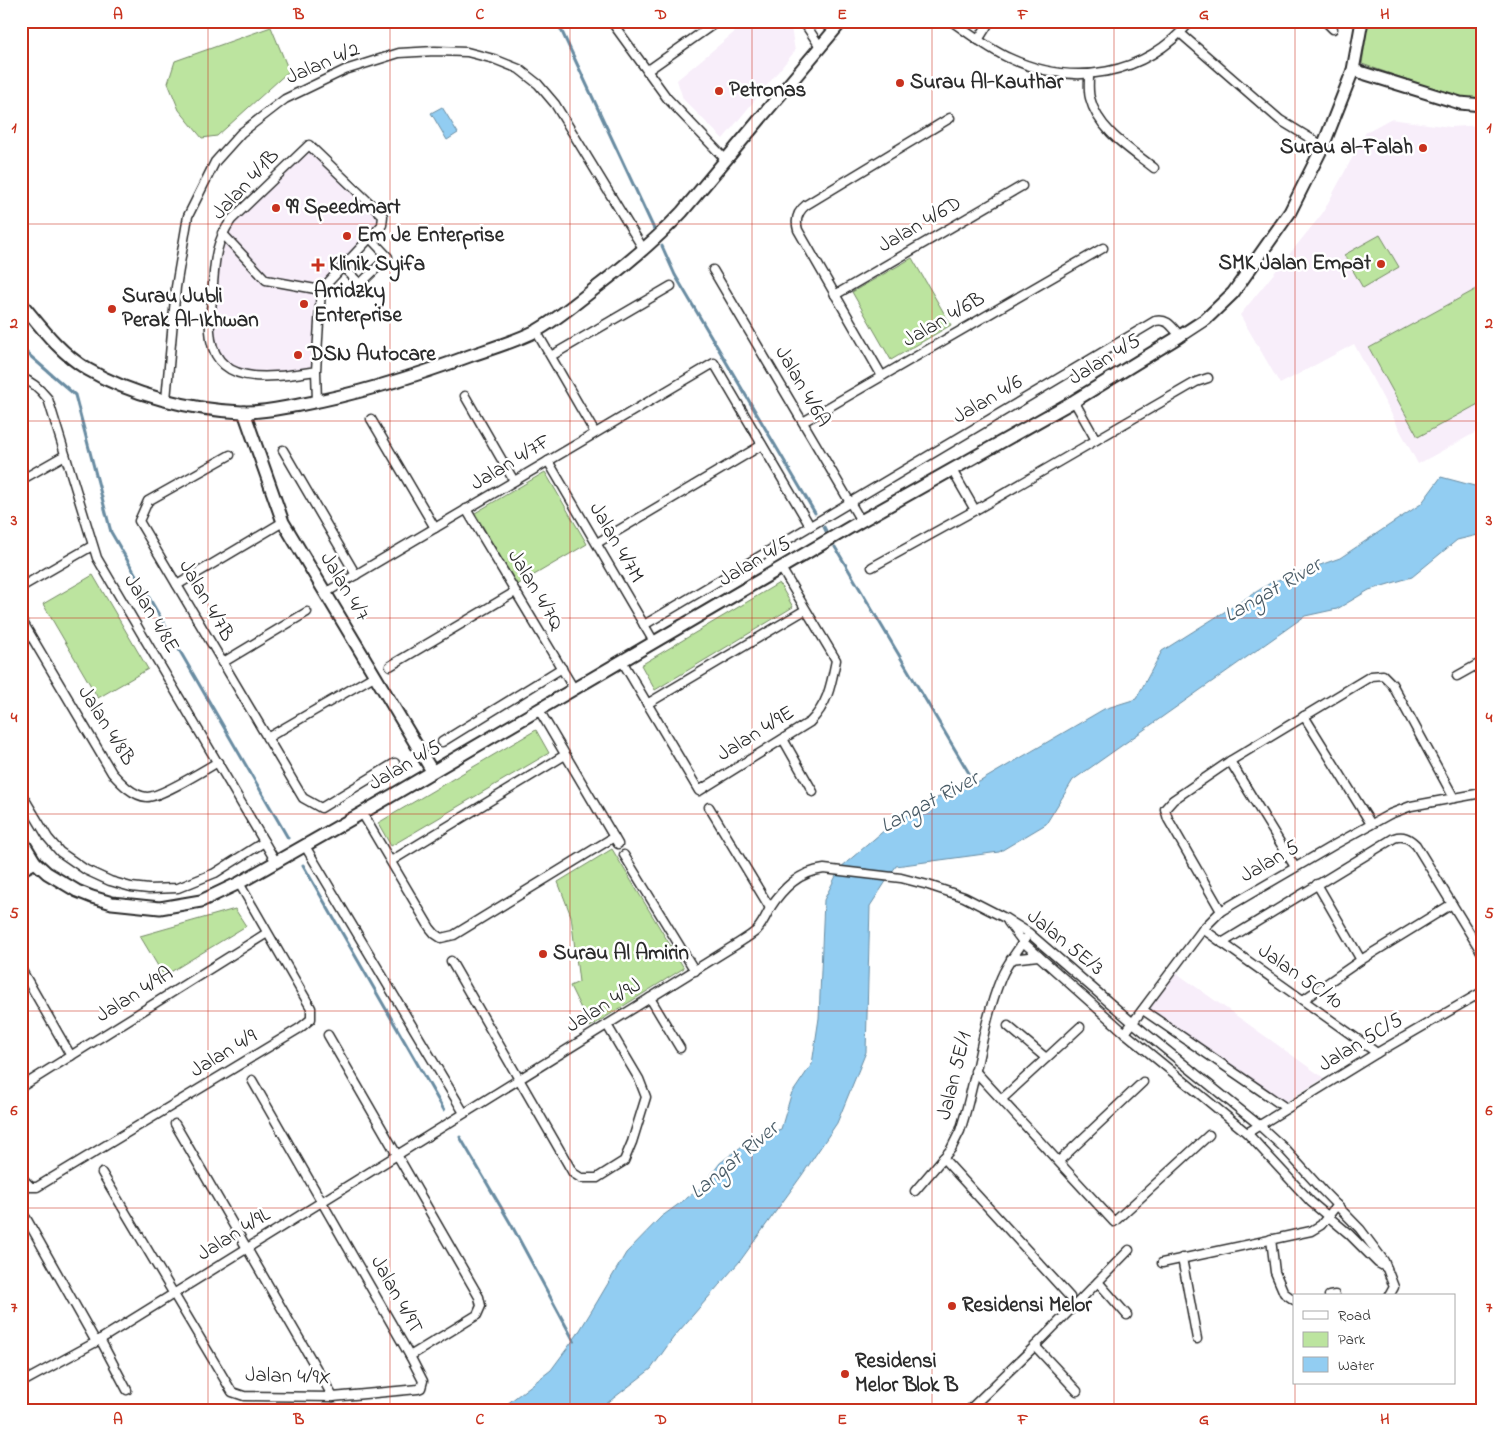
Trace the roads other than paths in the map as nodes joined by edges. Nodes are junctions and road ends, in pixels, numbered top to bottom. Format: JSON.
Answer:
{"nodes":[{"id":1,"x":610,"y":21,"type":"edge"},
{"id":2,"x":718,"y":21,"type":"edge"},
{"id":3,"x":803,"y":21,"type":"edge"},
{"id":4,"x":842,"y":21,"type":"edge"},
{"id":5,"x":951,"y":21,"type":"edge"},
{"id":6,"x":990,"y":21,"type":"edge"},
{"id":7,"x":1191,"y":21,"type":"edge"},
{"id":8,"x":1325,"y":21,"type":"edge"},
{"id":9,"x":1362,"y":21,"type":"edge"},
{"id":10,"x":1333,"y":29,"type":"dead end"},
{"id":11,"x":1180,"y":33,"type":"junction"},
{"id":12,"x":978,"y":40,"type":"junction"},
{"id":13,"x":820,"y":48,"type":"junction"},
{"id":14,"x":1353,"y":70,"type":"junction"},
{"id":15,"x":647,"y":71,"type":"junction"},
{"id":16,"x":1089,"y":75,"type":"junction"},
{"id":17,"x":1482,"y":105,"type":"edge"},
{"id":18,"x":950,"y":118,"type":"dead end"},
{"id":19,"x":1323,"y":146,"type":"junction"},
{"id":20,"x":726,"y":160,"type":"junction"},
{"id":21,"x":1154,"y":168,"type":"dead end"},
{"id":22,"x":1022,"y":186,"type":"dead end"},
{"id":23,"x":222,"y":233,"type":"junction"},
{"id":24,"x":370,"y":238,"type":"junction"},
{"id":25,"x":1103,"y":248,"type":"dead end"},
{"id":26,"x":644,"y":250,"type":"junction"},
{"id":27,"x":343,"y":267,"type":"junction"},
{"id":28,"x":713,"y":270,"type":"dead end"},
{"id":29,"x":671,"y":286,"type":"dead end"},
{"id":30,"x":321,"y":290,"type":"junction"},
{"id":31,"x":836,"y":294,"type":"junction"},
{"id":32,"x":21,"y":303,"type":"edge"},
{"id":33,"x":536,"y":330,"type":"junction"},
{"id":34,"x":1180,"y":336,"type":"junction"},
{"id":35,"x":551,"y":356,"type":"junction"},
{"id":36,"x":316,"y":371,"type":"junction"},
{"id":37,"x":882,"y":376,"type":"junction"},
{"id":38,"x":21,"y":378,"type":"edge"},
{"id":39,"x":1208,"y":378,"type":"dead end"},
{"id":40,"x":465,"y":396,"type":"dead end"},
{"id":41,"x":166,"y":400,"type":"junction"},
{"id":42,"x":1074,"y":401,"type":"junction"},
{"id":43,"x":317,"y":402,"type":"junction"},
{"id":44,"x":244,"y":412,"type":"junction"},
{"id":45,"x":371,"y":419,"type":"dead end"},
{"id":46,"x":803,"y":422,"type":"junction"},
{"id":47,"x":595,"y":433,"type":"junction"},
{"id":48,"x":1096,"y":440,"type":"junction"},
{"id":49,"x":762,"y":445,"type":"junction"},
{"id":50,"x":283,"y":450,"type":"dead end"},
{"id":51,"x":65,"y":455,"type":"junction"},
{"id":52,"x":230,"y":455,"type":"dead end"},
{"id":53,"x":548,"y":461,"type":"junction"},
{"id":54,"x":952,"y":470,"type":"junction"},
{"id":55,"x":21,"y":480,"type":"edge"},
{"id":56,"x":514,"y":481,"type":"junction"},
{"id":57,"x":850,"y":502,"type":"junction"},
{"id":58,"x":466,"y":509,"type":"junction"},
{"id":59,"x":975,"y":510,"type":"junction"},
{"id":60,"x":862,"y":521,"type":"junction"},
{"id":61,"x":283,"y":522,"type":"junction"},
{"id":62,"x":810,"y":526,"type":"junction"},
{"id":63,"x":435,"y":528,"type":"junction"},
{"id":64,"x":596,"y":544,"type":"junction"},
{"id":65,"x":92,"y":546,"type":"junction"},
{"id":66,"x":872,"y":567,"type":"dead end"},
{"id":67,"x":781,"y":568,"type":"junction"},
{"id":68,"x":356,"y":575,"type":"junction"},
{"id":69,"x":177,"y":585,"type":"junction"},
{"id":70,"x":21,"y":587,"type":"edge"},
{"id":71,"x":516,"y":592,"type":"junction"},
{"id":72,"x":325,"y":593,"type":"junction"},
{"id":73,"x":806,"y":610,"type":"junction"},
{"id":74,"x":307,"y":612,"type":"dead end"},
{"id":75,"x":21,"y":619,"type":"edge"},
{"id":76,"x":644,"y":625,"type":"junction"},
{"id":77,"x":654,"y":642,"type":"junction"},
{"id":78,"x":622,"y":661,"type":"junction"},
{"id":79,"x":1482,"y":662,"type":"edge"},
{"id":80,"x":222,"y":663,"type":"junction"},
{"id":81,"x":390,"y":666,"type":"dead end"},
{"id":82,"x":562,"y":668,"type":"junction"},
{"id":83,"x":374,"y":676,"type":"junction"},
{"id":84,"x":1457,"y":676,"type":"dead end"},
{"id":85,"x":574,"y":689,"type":"junction"},
{"id":86,"x":648,"y":704,"type":"junction"},
{"id":87,"x":539,"y":710,"type":"junction"},
{"id":88,"x":1304,"y":716,"type":"junction"},
{"id":89,"x":267,"y":738,"type":"junction"},
{"id":90,"x":783,"y":739,"type":"junction"},
{"id":91,"x":442,"y":742,"type":"dead end"},
{"id":92,"x":565,"y":755,"type":"junction"},
{"id":93,"x":1230,"y":761,"type":"junction"},
{"id":94,"x":218,"y":762,"type":"junction"},
{"id":95,"x":395,"y":763,"type":"dead end"},
{"id":96,"x":432,"y":771,"type":"junction"},
{"id":97,"x":813,"y":792,"type":"dead end"},
{"id":98,"x":21,"y":793,"type":"edge"},
{"id":99,"x":1482,"y":793,"type":"edge"},
{"id":100,"x":1454,"y":798,"type":"junction"},
{"id":101,"x":709,"y":807,"type":"dead end"},
{"id":102,"x":362,"y":813,"type":"junction"},
{"id":103,"x":1371,"y":824,"type":"junction"},
{"id":104,"x":21,"y":839,"type":"edge"},
{"id":105,"x":264,"y":842,"type":"junction"},
{"id":106,"x":305,"y":846,"type":"junction"},
{"id":107,"x":624,"y":855,"type":"dead end"},
{"id":108,"x":391,"y":861,"type":"junction"},
{"id":109,"x":35,"y":862,"type":"junction"},
{"id":110,"x":276,"y":862,"type":"junction"},
{"id":111,"x":1295,"y":868,"type":"junction"},
{"id":112,"x":21,"y":870,"type":"edge"},
{"id":113,"x":239,"y":883,"type":"junction"},
{"id":114,"x":1317,"y":884,"type":"junction"},
{"id":115,"x":1452,"y":904,"type":"junction"},
{"id":116,"x":770,"y":908,"type":"junction"},
{"id":117,"x":1221,"y":912,"type":"junction"},
{"id":118,"x":1005,"y":918,"type":"junction"},
{"id":119,"x":1203,"y":929,"type":"junction"},
{"id":120,"x":1015,"y":930,"type":"junction"},
{"id":121,"x":268,"y":933,"type":"junction"},
{"id":122,"x":1029,"y":933,"type":"junction"},
{"id":123,"x":1023,"y":942,"type":"junction"},
{"id":124,"x":1222,"y":943,"type":"junction"},
{"id":125,"x":1482,"y":953,"type":"edge"},
{"id":126,"x":1013,"y":956,"type":"junction"},
{"id":127,"x":1038,"y":956,"type":"junction"},
{"id":128,"x":1362,"y":960,"type":"junction"},
{"id":129,"x":451,"y":962,"type":"dead end"},
{"id":130,"x":21,"y":969,"type":"edge"},
{"id":131,"x":695,"y":971,"type":"junction"},
{"id":132,"x":1482,"y":992,"type":"edge"},
{"id":133,"x":650,"y":998,"type":"junction"},
{"id":134,"x":1303,"y":1000,"type":"junction"},
{"id":135,"x":1143,"y":1010,"type":"junction"},
{"id":136,"x":1133,"y":1023,"type":"junction"},
{"id":137,"x":607,"y":1025,"type":"junction"},
{"id":138,"x":1008,"y":1026,"type":"dead end"},
{"id":139,"x":1080,"y":1027,"type":"dead end"},
{"id":140,"x":1126,"y":1033,"type":"junction"},
{"id":141,"x":328,"y":1035,"type":"dead end"},
{"id":142,"x":680,"y":1048,"type":"dead end"},
{"id":143,"x":1377,"y":1053,"type":"junction"},
{"id":144,"x":71,"y":1056,"type":"junction"},
{"id":145,"x":1046,"y":1058,"type":"junction"},
{"id":146,"x":975,"y":1071,"type":"junction"},
{"id":147,"x":519,"y":1079,"type":"junction"},
{"id":148,"x":252,"y":1080,"type":"dead end"},
{"id":149,"x":1144,"y":1082,"type":"dead end"},
{"id":150,"x":21,"y":1087,"type":"edge"},
{"id":151,"x":1002,"y":1099,"type":"junction"},
{"id":152,"x":473,"y":1108,"type":"joint"},
{"id":153,"x":1286,"y":1108,"type":"junction"},
{"id":154,"x":464,"y":1113,"type":"junction"},
{"id":155,"x":175,"y":1124,"type":"dead end"},
{"id":156,"x":1259,"y":1125,"type":"junction"},
{"id":157,"x":1247,"y":1133,"type":"junction"},
{"id":158,"x":1209,"y":1135,"type":"dead end"},
{"id":159,"x":398,"y":1154,"type":"junction"},
{"id":160,"x":943,"y":1158,"type":"junction"},
{"id":161,"x":1058,"y":1161,"type":"junction"},
{"id":162,"x":102,"y":1173,"type":"dead end"},
{"id":163,"x":21,"y":1177,"type":"edge"},
{"id":164,"x":915,"y":1191,"type":"dead end"},
{"id":165,"x":322,"y":1202,"type":"junction"},
{"id":166,"x":1337,"y":1205,"type":"junction"},
{"id":167,"x":1327,"y":1217,"type":"junction"},
{"id":168,"x":26,"y":1218,"type":"dead end"},
{"id":169,"x":1270,"y":1239,"type":"junction"},
{"id":170,"x":248,"y":1248,"type":"junction"},
{"id":171,"x":1129,"y":1250,"type":"dead end"},
{"id":172,"x":1182,"y":1258,"type":"junction"},
{"id":173,"x":1162,"y":1263,"type":"dead end"},
{"id":174,"x":1386,"y":1268,"type":"junction"},
{"id":175,"x":1098,"y":1282,"type":"junction"},
{"id":176,"x":172,"y":1294,"type":"junction"},
{"id":177,"x":1390,"y":1294,"type":"edge"},
{"id":178,"x":1070,"y":1297,"type":"dead end"},
{"id":179,"x":1293,"y":1299,"type":"edge"},
{"id":180,"x":1127,"y":1315,"type":"dead end"},
{"id":181,"x":1197,"y":1339,"type":"dead end"},
{"id":182,"x":98,"y":1340,"type":"junction"},
{"id":183,"x":1035,"y":1346,"type":"junction"},
{"id":184,"x":410,"y":1356,"type":"junction"},
{"id":185,"x":21,"y":1382,"type":"edge"},
{"id":186,"x":127,"y":1390,"type":"dead end"},
{"id":187,"x":1076,"y":1391,"type":"dead end"},
{"id":188,"x":333,"y":1397,"type":"junction"},
{"id":189,"x":971,"y":1410,"type":"edge"}],
"edges":[{"from":1,"to":15,"type":"street"},
{"from":2,"to":15,"type":"street"},
{"from":3,"to":13,"type":"street"},
{"from":4,"to":13,"type":"street"},
{"from":5,"to":12,"type":"street"},
{"from":6,"to":12,"type":"street"},
{"from":7,"to":11,"type":"street"},
{"from":8,"to":10,"type":"street"},
{"from":9,"to":14,"type":"street","name":"Jalan 4/5"},
{"from":11,"to":16,"type":"street"},
{"from":11,"to":19,"type":"street"},
{"from":12,"to":16,"type":"street"},
{"from":13,"to":20,"type":"street"},
{"from":14,"to":17,"type":"street"},
{"from":14,"to":19,"type":"street","name":"Jalan 4/5"},
{"from":15,"to":20,"type":"street"},
{"from":16,"to":21,"type":"street"},
{"from":18,"to":31,"type":"street"},
{"from":19,"to":34,"type":"street","name":"Jalan 4/5"},
{"from":20,"to":26,"type":"street"},
{"from":22,"to":31,"type":"street","name":"Jalan 4/6D"},
{"from":23,"to":24,"type":"street","name":"Jalan 4/1B"},
{"from":23,"to":30,"type":"street"},
{"from":23,"to":36,"type":"street","name":"Jalan 4/1B"},
{"from":24,"to":27,"type":"street"},
{"from":24,"to":27,"type":"street"},
{"from":25,"to":37,"type":"street","name":"Jalan 4/6B"},
{"from":26,"to":33,"type":"street"},
{"from":26,"to":41,"type":"street","name":"Jalan 4/2"},
{"from":27,"to":30,"type":"street"},
{"from":28,"to":46,"type":"street","name":"Jalan 4/6A"},
{"from":29,"to":35,"type":"street"},
{"from":30,"to":36,"type":"street"},
{"from":31,"to":37,"type":"street"},
{"from":32,"to":41,"type":"street"},
{"from":33,"to":35,"type":"street"},
{"from":33,"to":43,"type":"street"},
{"from":34,"to":42,"type":"street","name":"Jalan 4/5"},
{"from":34,"to":57,"type":"street","name":"Jalan 4/6"},
{"from":35,"to":47,"type":"street"},
{"from":36,"to":43,"type":"street"},
{"from":37,"to":46,"type":"street","name":"Jalan 4/6B"},
{"from":38,"to":51,"type":"street","name":"Jalan 4/8E"},
{"from":39,"to":48,"type":"street"},
{"from":40,"to":56,"type":"street"},
{"from":41,"to":44,"type":"street"},
{"from":42,"to":48,"type":"street"},
{"from":42,"to":54,"type":"street","name":"Jalan 4/5"},
{"from":43,"to":44,"type":"street"},
{"from":44,"to":61,"type":"street","name":"Jalan 4/7"},
{"from":45,"to":63,"type":"street"},
{"from":46,"to":57,"type":"street","name":"Jalan 4/6A"},
{"from":47,"to":49,"type":"street","name":"Jalan 4/7F"},
{"from":47,"to":53,"type":"street","name":"Jalan 4/7F"},
{"from":48,"to":59,"type":"street"},
{"from":49,"to":62,"type":"street"},
{"from":49,"to":64,"type":"street"},
{"from":50,"to":68,"type":"street"},
{"from":51,"to":55,"type":"street"},
{"from":51,"to":65,"type":"street","name":"Jalan 4/8E"},
{"from":52,"to":69,"type":"street","name":"Jalan 4/7B"},
{"from":53,"to":56,"type":"street","name":"Jalan 4/7F"},
{"from":53,"to":64,"type":"street","name":"Jalan 4/7M"},
{"from":54,"to":59,"type":"street"},
{"from":54,"to":60,"type":"street","name":"Jalan 4/5"},
{"from":56,"to":58,"type":"street","name":"Jalan 4/7F"},
{"from":57,"to":60,"type":"street","name":"Jalan 4/6A"},
{"from":57,"to":62,"type":"street","name":"Jalan 4/6"},
{"from":58,"to":63,"type":"street","name":"Jalan 4/7F"},
{"from":58,"to":71,"type":"street","name":"Jalan 4/7Q"},
{"from":59,"to":66,"type":"street"},
{"from":60,"to":67,"type":"street","name":"Jalan 4/5"},
{"from":61,"to":69,"type":"street"},
{"from":61,"to":72,"type":"street","name":"Jalan 4/7"},
{"from":62,"to":76,"type":"street","name":"Jalan 4/6"},
{"from":63,"to":68,"type":"street","name":"Jalan 4/7F"},
{"from":64,"to":76,"type":"street","name":"Jalan 4/7M"},
{"from":65,"to":70,"type":"street"},
{"from":65,"to":94,"type":"street","name":"Jalan 4/8E"},
{"from":67,"to":73,"type":"street","name":"Jalan 4/9E"},
{"from":67,"to":77,"type":"street","name":"Jalan 4/5"},
{"from":68,"to":72,"type":"street","name":"Jalan 4/7F"},
{"from":69,"to":80,"type":"street","name":"Jalan 4/7B"},
{"from":71,"to":81,"type":"street"},
{"from":71,"to":82,"type":"street","name":"Jalan 4/7Q"},
{"from":72,"to":83,"type":"street","name":"Jalan 4/7"},
{"from":73,"to":86,"type":"street"},
{"from":73,"to":90,"type":"street","name":"Jalan 4/9E"},
{"from":74,"to":80,"type":"street"},
{"from":75,"to":94,"type":"street","name":"Jalan 4/8B"},
{"from":76,"to":77,"type":"street","name":"Jalan 4/7M"},
{"from":77,"to":78,"type":"street","name":"Jalan 4/5"},
{"from":78,"to":85,"type":"street","name":"Jalan 4/5"},
{"from":78,"to":86,"type":"street","name":"Jalan 4/9E"},
{"from":79,"to":84,"type":"street"},
{"from":80,"to":89,"type":"street","name":"Jalan 4/7B"},
{"from":82,"to":85,"type":"street","name":"Jalan 4/7Q"},
{"from":82,"to":91,"type":"street"},
{"from":83,"to":89,"type":"street"},
{"from":83,"to":96,"type":"street","name":"Jalan 4/7"},
{"from":85,"to":87,"type":"street","name":"Jalan 4/5"},
{"from":86,"to":90,"type":"street","name":"Jalan 4/9E"},
{"from":87,"to":92,"type":"street"},
{"from":87,"to":96,"type":"street","name":"Jalan 4/5"},
{"from":88,"to":93,"type":"street"},
{"from":88,"to":100,"type":"street"},
{"from":88,"to":103,"type":"street"},
{"from":89,"to":95,"type":"street","name":"Jalan 4/7B"},
{"from":90,"to":97,"type":"street"},
{"from":92,"to":108,"type":"street"},
{"from":92,"to":108,"type":"street"},
{"from":93,"to":111,"type":"street"},
{"from":93,"to":117,"type":"street"},
{"from":94,"to":105,"type":"street","name":"Jalan 4/8E"},
{"from":96,"to":102,"type":"street","name":"Jalan 4/5"},
{"from":98,"to":105,"type":"street"},
{"from":99,"to":100,"type":"street","name":"Jalan 5"},
{"from":100,"to":103,"type":"street","name":"Jalan 5"},
{"from":101,"to":116,"type":"street"},
{"from":102,"to":106,"type":"street","name":"Jalan 4/5"},
{"from":102,"to":108,"type":"street"},
{"from":103,"to":111,"type":"street","name":"Jalan 5"},
{"from":104,"to":109,"type":"street","name":"Jalan 4/5"},
{"from":105,"to":110,"type":"street","name":"Jalan 4/8E"},
{"from":106,"to":110,"type":"street","name":"Jalan 4/5"},
{"from":106,"to":154,"type":"street"},
{"from":107,"to":131,"type":"street"},
{"from":109,"to":112,"type":"street"},
{"from":109,"to":113,"type":"street","name":"Jalan 4/5"},
{"from":110,"to":113,"type":"street","name":"Jalan 4/5"},
{"from":111,"to":117,"type":"street","name":"Jalan 5"},
{"from":113,"to":121,"type":"street","name":"Jalan 4/9"},
{"from":114,"to":115,"type":"street"},
{"from":114,"to":124,"type":"street"},
{"from":114,"to":128,"type":"street"},
{"from":115,"to":125,"type":"street"},
{"from":115,"to":128,"type":"street"},
{"from":116,"to":118,"type":"street","name":"Jalan 4/9J"},
{"from":116,"to":131,"type":"street","name":"Jalan 4/9J"},
{"from":117,"to":119,"type":"street","name":"Jalan 5"},
{"from":118,"to":120,"type":"street","name":"Jalan 5E/3"},
{"from":118,"to":122,"type":"street","name":"Jalan 5E/3"},
{"from":119,"to":124,"type":"street","name":"Jalan 5C/10"},
{"from":119,"to":135,"type":"street","name":"Jalan 5"},
{"from":120,"to":123,"type":"street","name":"Jalan 5E/3"},
{"from":120,"to":126,"type":"street","name":"Jalan 5E/1"},
{"from":121,"to":144,"type":"street","name":"Jalan 4/9A"},
{"from":121,"to":163,"type":"street","name":"Jalan 4/9"},
{"from":122,"to":123,"type":"street","name":"Jalan 5E/1"},
{"from":122,"to":136,"type":"street","name":"Jalan 5E/3"},
{"from":123,"to":126,"type":"street","name":"Jalan 5E/1"},
{"from":123,"to":127,"type":"street","name":"Jalan 5E/3"},
{"from":124,"to":134,"type":"street","name":"Jalan 5C/10"},
{"from":126,"to":127,"type":"street"},
{"from":126,"to":146,"type":"street","name":"Jalan 5E/1"},
{"from":127,"to":140,"type":"street","name":"Jalan 5E/3"},
{"from":128,"to":134,"type":"street"},
{"from":129,"to":147,"type":"street"},
{"from":130,"to":144,"type":"street"},
{"from":131,"to":133,"type":"street","name":"Jalan 4/9J"},
{"from":132,"to":143,"type":"street","name":"Jalan 5C/5"},
{"from":133,"to":137,"type":"street","name":"Jalan 4/9J"},
{"from":133,"to":142,"type":"street"},
{"from":134,"to":143,"type":"street","name":"Jalan 5C/10"},
{"from":135,"to":136,"type":"street","name":"Jalan 5"},
{"from":135,"to":153,"type":"street"},
{"from":136,"to":140,"type":"street","name":"Jalan 5"},
{"from":136,"to":156,"type":"street","name":"Jalan 5E/3"},
{"from":137,"to":147,"type":"street","name":"Jalan 4/9J"},
{"from":137,"to":147,"type":"street"},
{"from":138,"to":145,"type":"street"},
{"from":139,"to":145,"type":"street"},
{"from":140,"to":157,"type":"street","name":"Jalan 5E/3"},
{"from":141,"to":159,"type":"street"},
{"from":143,"to":153,"type":"street","name":"Jalan 5C/5"},
{"from":144,"to":150,"type":"street","name":"Jalan 4/9A"},
{"from":145,"to":151,"type":"street"},
{"from":146,"to":151,"type":"street"},
{"from":146,"to":160,"type":"street","name":"Jalan 5E/1"},
{"from":147,"to":152,"type":"street","name":"Jalan 4/9J"},
{"from":148,"to":165,"type":"street","name":"Jalan 4/9T"},
{"from":149,"to":161,"type":"street"},
{"from":151,"to":161,"type":"street"},
{"from":152,"to":154,"type":"street","name":"Jalan 4/9L"},
{"from":153,"to":156,"type":"street","name":"Jalan 5C/5"},
{"from":154,"to":159,"type":"street","name":"Jalan 4/9L"},
{"from":155,"to":170,"type":"street"},
{"from":156,"to":157,"type":"street"},
{"from":156,"to":166,"type":"street","name":"Jalan 5E/3"},
{"from":157,"to":167,"type":"street","name":"Jalan 5E/3"},
{"from":158,"to":161,"type":"street"},
{"from":159,"to":165,"type":"street","name":"Jalan 4/9L"},
{"from":159,"to":184,"type":"street","name":"Jalan 4/9T"},
{"from":160,"to":164,"type":"street","name":"Jalan 5E/1"},
{"from":160,"to":178,"type":"street"},
{"from":162,"to":176,"type":"street"},
{"from":165,"to":170,"type":"street","name":"Jalan 4/9L"},
{"from":165,"to":184,"type":"street","name":"Jalan 4/9T"},
{"from":166,"to":167,"type":"street"},
{"from":166,"to":174,"type":"street","name":"Jalan 5E/3"},
{"from":167,"to":169,"type":"street"},
{"from":167,"to":174,"type":"street","name":"Jalan 5E/3"},
{"from":168,"to":182,"type":"street"},
{"from":169,"to":172,"type":"street"},
{"from":169,"to":179,"type":"street"},
{"from":170,"to":176,"type":"street","name":"Jalan 4/9L"},
{"from":170,"to":188,"type":"street"},
{"from":171,"to":175,"type":"street"},
{"from":172,"to":173,"type":"street"},
{"from":172,"to":181,"type":"street"},
{"from":174,"to":177,"type":"street"},
{"from":175,"to":180,"type":"street"},
{"from":175,"to":183,"type":"street"},
{"from":176,"to":182,"type":"street","name":"Jalan 4/9L"},
{"from":176,"to":188,"type":"street","name":"Jalan 4/9X"},
{"from":182,"to":185,"type":"street","name":"Jalan 4/9L"},
{"from":182,"to":186,"type":"street"},
{"from":183,"to":187,"type":"street"},
{"from":183,"to":189,"type":"street"},
{"from":184,"to":188,"type":"street","name":"Jalan 4/9X"}]}
